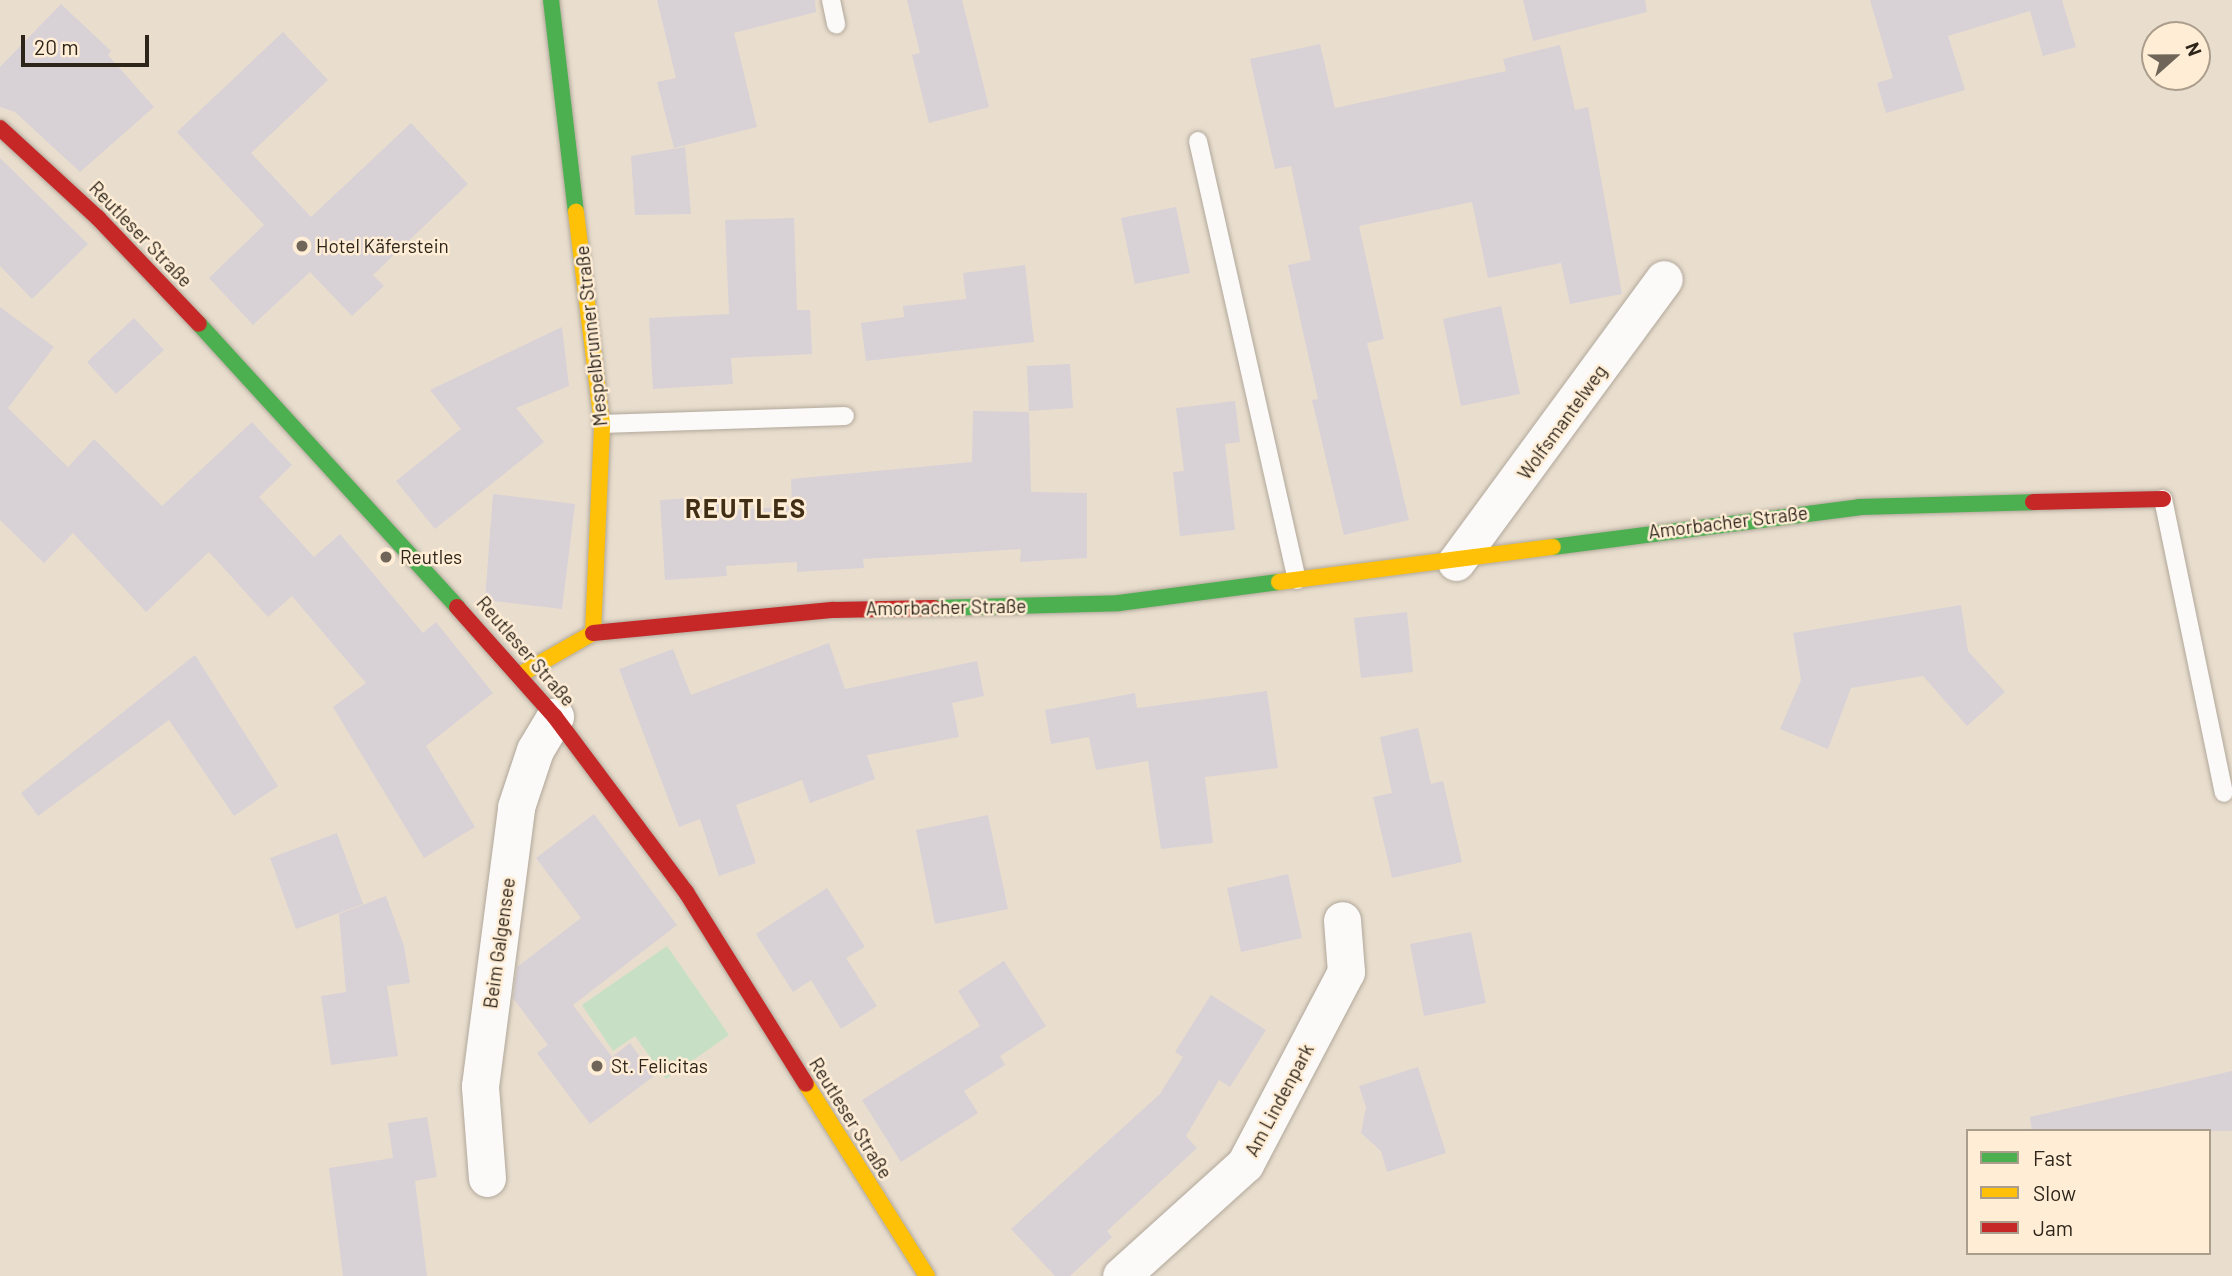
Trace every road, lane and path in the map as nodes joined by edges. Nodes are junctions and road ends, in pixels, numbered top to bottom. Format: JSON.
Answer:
{"nodes":[{"id":1,"x":551,"y":0,"type":"edge"},
{"id":2,"x":831,"y":0,"type":"edge"},
{"id":3,"x":836,"y":24,"type":"dead end"},
{"id":4,"x":0,"y":128,"type":"edge"},
{"id":5,"x":1198,"y":141,"type":"dead end"},
{"id":6,"x":1664,"y":279,"type":"dead end"},
{"id":7,"x":845,"y":416,"type":"dead end"},
{"id":8,"x":602,"y":424,"type":"junction"},
{"id":9,"x":2162,"y":499,"type":"joint"},
{"id":10,"x":1457,"y":562,"type":"junction"},
{"id":11,"x":1297,"y":580,"type":"junction"},
{"id":12,"x":593,"y":633,"type":"junction"},
{"id":13,"x":521,"y":674,"type":"junction"},
{"id":14,"x":555,"y":716,"type":"junction"},
{"id":15,"x":2224,"y":793,"type":"dead end"},
{"id":16,"x":1342,"y":920,"type":"dead end"},
{"id":17,"x":487,"y":1178,"type":"dead end"},
{"id":18,"x":927,"y":1276,"type":"edge"},
{"id":19,"x":1121,"y":1276,"type":"edge"}],
"edges":[{"from":1,"to":8,"type":"street","name":"Mespelbrunner Straße"},
{"from":2,"to":3,"type":"lane"},
{"from":4,"to":13,"type":"street","name":"Reutleser Straße"},
{"from":5,"to":11,"type":"lane"},
{"from":6,"to":10,"type":"street","name":"Wolfsmantelweg"},
{"from":7,"to":8,"type":"lane"},
{"from":8,"to":12,"type":"street","name":"Mespelbrunner Straße"},
{"from":9,"to":10,"type":"street","name":"Amorbacher Straße"},
{"from":9,"to":15,"type":"lane"},
{"from":10,"to":11,"type":"street","name":"Amorbacher Straße"},
{"from":11,"to":12,"type":"street","name":"Amorbacher Straße"},
{"from":12,"to":13,"type":"street"},
{"from":13,"to":14,"type":"street","name":"Reutleser Straße"},
{"from":14,"to":17,"type":"street","name":"Beim Galgensee"},
{"from":14,"to":18,"type":"street","name":"Reutleser Straße"},
{"from":16,"to":19,"type":"street","name":"Am Lindenpark"}]}
